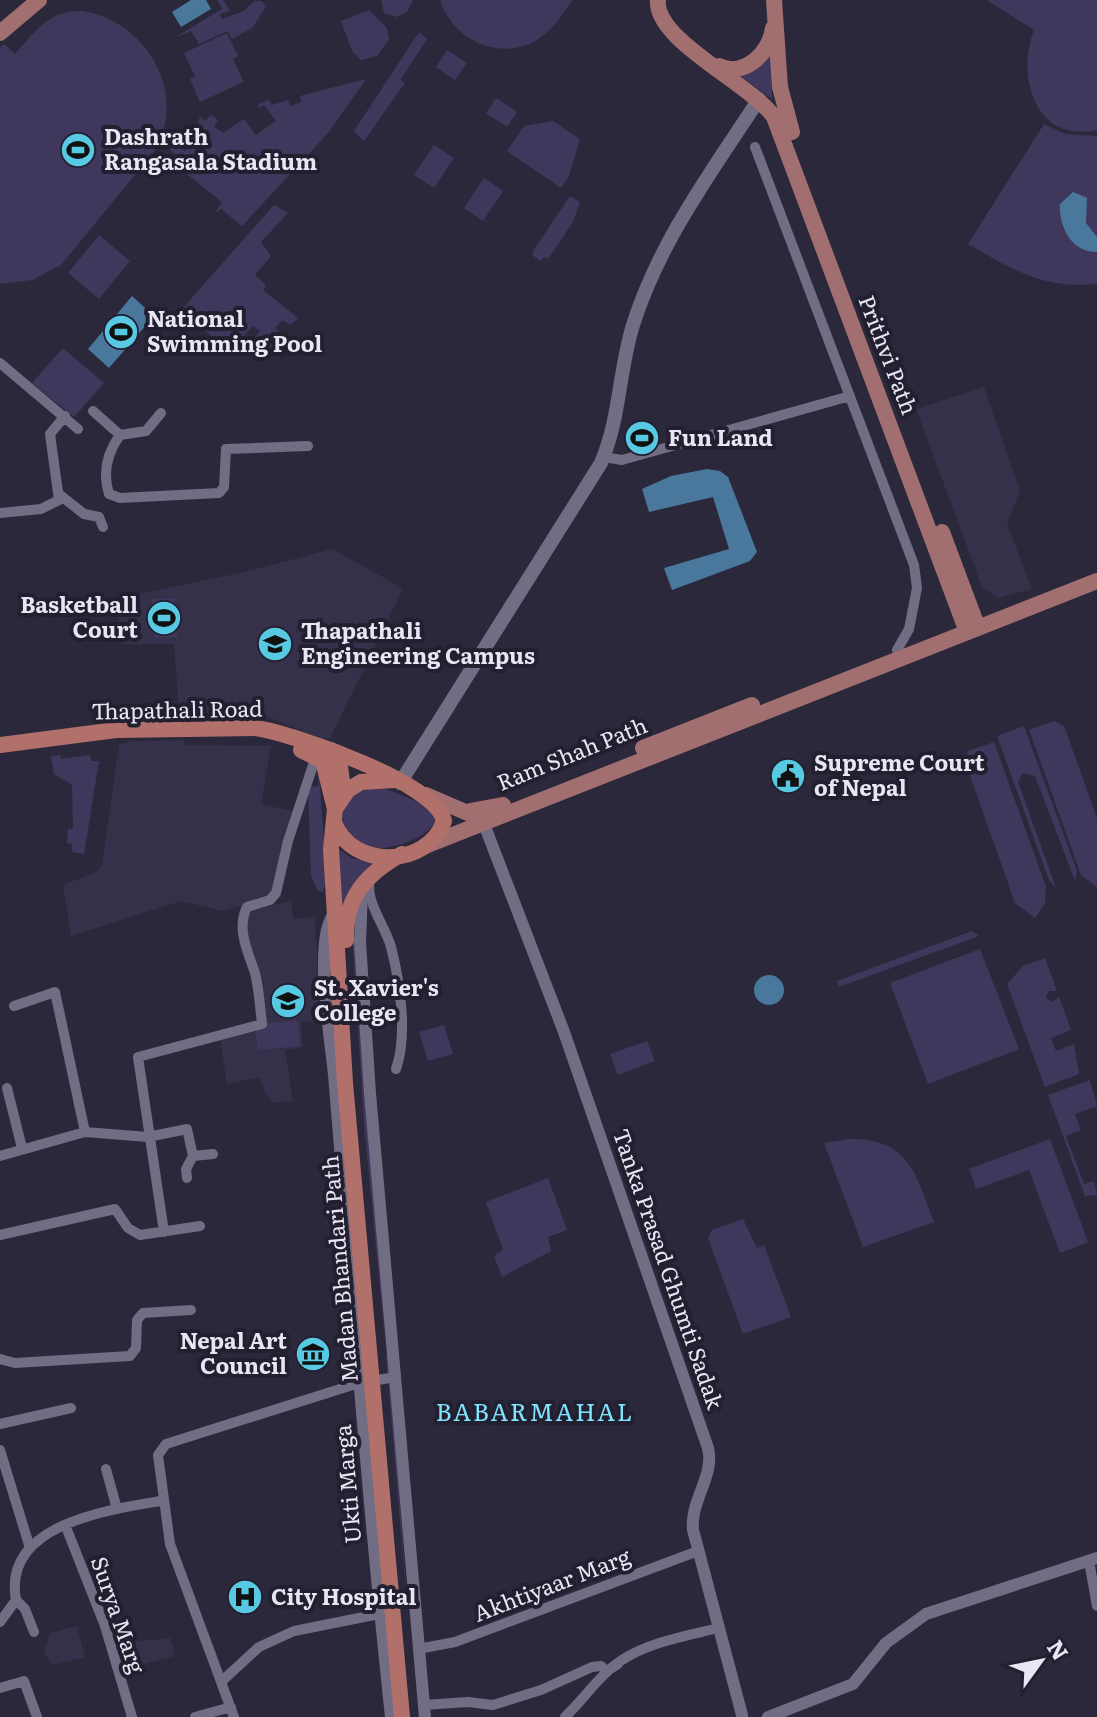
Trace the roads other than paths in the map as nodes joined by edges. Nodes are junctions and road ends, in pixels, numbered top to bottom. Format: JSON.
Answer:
{"nodes":[{"id":1,"x":27,"y":0,"type":"edge"},
{"id":2,"x":39,"y":0,"type":"edge"},
{"id":3,"x":658,"y":0,"type":"edge"},
{"id":4,"x":774,"y":7,"type":"edge"},
{"id":5,"x":0,"y":23,"type":"edge"},
{"id":6,"x":0,"y":33,"type":"edge"},
{"id":7,"x":711,"y":63,"type":"junction"},
{"id":8,"x":759,"y":99,"type":"junction"},
{"id":9,"x":755,"y":147,"type":"dead end"},
{"id":10,"x":803,"y":176,"type":"junction"},
{"id":11,"x":0,"y":363,"type":"edge"},
{"id":12,"x":851,"y":399,"type":"junction"},
{"id":13,"x":93,"y":411,"type":"dead end"},
{"id":14,"x":161,"y":413,"type":"dead end"},
{"id":15,"x":65,"y":416,"type":"junction"},
{"id":16,"x":78,"y":429,"type":"dead end"},
{"id":17,"x":120,"y":435,"type":"junction"},
{"id":18,"x":308,"y":446,"type":"dead end"},
{"id":19,"x":602,"y":460,"type":"junction"},
{"id":20,"x":60,"y":495,"type":"junction"},
{"id":21,"x":0,"y":513,"type":"edge"},
{"id":22,"x":103,"y":527,"type":"dead end"},
{"id":23,"x":1097,"y":570,"type":"edge"},
{"id":24,"x":1097,"y":581,"type":"edge"},
{"id":25,"x":971,"y":625,"type":"junction"},
{"id":26,"x":897,"y":650,"type":"junction"},
{"id":27,"x":0,"y":745,"type":"edge"},
{"id":28,"x":324,"y":753,"type":"junction"},
{"id":29,"x":0,"y":754,"type":"edge"},
{"id":30,"x":397,"y":781,"type":"junction"},
{"id":31,"x":426,"y":795,"type":"junction"},
{"id":32,"x":338,"y":807,"type":"junction"},
{"id":33,"x":476,"y":821,"type":"junction"},
{"id":34,"x":405,"y":853,"type":"junction"},
{"id":35,"x":371,"y":875,"type":"junction"},
{"id":36,"x":14,"y":1006,"type":"dead end"},
{"id":37,"x":396,"y":1069,"type":"dead end"},
{"id":38,"x":7,"y":1088,"type":"dead end"},
{"id":39,"x":85,"y":1132,"type":"junction"},
{"id":40,"x":148,"y":1137,"type":"junction"},
{"id":41,"x":22,"y":1148,"type":"junction"},
{"id":42,"x":213,"y":1154,"type":"dead end"},
{"id":43,"x":0,"y":1156,"type":"edge"},
{"id":44,"x":193,"y":1156,"type":"junction"},
{"id":45,"x":187,"y":1178,"type":"dead end"},
{"id":46,"x":200,"y":1226,"type":"dead end"},
{"id":47,"x":164,"y":1232,"type":"junction"},
{"id":48,"x":0,"y":1235,"type":"edge"},
{"id":49,"x":191,"y":1310,"type":"dead end"},
{"id":50,"x":0,"y":1359,"type":"edge"},
{"id":51,"x":378,"y":1379,"type":"junction"},
{"id":52,"x":71,"y":1408,"type":"dead end"},
{"id":53,"x":0,"y":1424,"type":"edge"},
{"id":54,"x":0,"y":1450,"type":"edge"},
{"id":55,"x":106,"y":1469,"type":"dead end"},
{"id":56,"x":161,"y":1501,"type":"junction"},
{"id":57,"x":117,"y":1509,"type":"junction"},
{"id":58,"x":66,"y":1527,"type":"junction"},
{"id":59,"x":29,"y":1545,"type":"junction"},
{"id":60,"x":698,"y":1551,"type":"junction"},
{"id":61,"x":1093,"y":1560,"type":"edge"},
{"id":62,"x":16,"y":1600,"type":"junction"},
{"id":63,"x":1097,"y":1606,"type":"edge"},
{"id":64,"x":379,"y":1614,"type":"junction"},
{"id":65,"x":0,"y":1622,"type":"edge"},
{"id":66,"x":718,"y":1628,"type":"junction"},
{"id":67,"x":34,"y":1632,"type":"dead end"},
{"id":68,"x":418,"y":1649,"type":"junction"},
{"id":69,"x":618,"y":1664,"type":"junction"},
{"id":70,"x":222,"y":1681,"type":"junction"},
{"id":71,"x":0,"y":1688,"type":"edge"},
{"id":72,"x":233,"y":1712,"type":"edge"},
{"id":73,"x":420,"y":1713,"type":"edge"},
{"id":74,"x":774,"y":1715,"type":"edge"},
{"id":75,"x":746,"y":1716,"type":"edge"},
{"id":76,"x":37,"y":1717,"type":"edge"},
{"id":77,"x":132,"y":1717,"type":"edge"},
{"id":78,"x":195,"y":1717,"type":"edge"},
{"id":79,"x":391,"y":1717,"type":"edge"},
{"id":80,"x":402,"y":1717,"type":"edge"},
{"id":81,"x":565,"y":1717,"type":"edge"}],
"edges":[{"from":1,"to":5,"type":"main road"},
{"from":2,"to":6,"type":"main road"},
{"from":3,"to":7,"type":"main road"},
{"from":4,"to":7,"type":"main road"},
{"from":4,"to":10,"type":"main road"},
{"from":7,"to":8,"type":"main road"},
{"from":8,"to":10,"type":"main road","name":"Prithvi Path"},
{"from":8,"to":19,"type":"main road"},
{"from":9,"to":12,"type":"street"},
{"from":10,"to":25,"type":"main road","name":"Prithvi Path"},
{"from":11,"to":15,"type":"street"},
{"from":12,"to":19,"type":"street"},
{"from":12,"to":26,"type":"street"},
{"from":13,"to":17,"type":"street"},
{"from":14,"to":17,"type":"street"},
{"from":15,"to":16,"type":"street"},
{"from":15,"to":20,"type":"street"},
{"from":17,"to":18,"type":"street"},
{"from":19,"to":30,"type":"main road"},
{"from":20,"to":21,"type":"street"},
{"from":20,"to":22,"type":"street"},
{"from":23,"to":25,"type":"main road","name":"Ram Shah Path"},
{"from":24,"to":25,"type":"main road","name":"Ram Shah Path"},
{"from":25,"to":26,"type":"main road","name":"Ram Shah Path"},
{"from":25,"to":33,"type":"main road","name":"Ram Shah Path"},
{"from":26,"to":33,"type":"main road","name":"Ram Shah Path"},
{"from":27,"to":28,"type":"highway","name":"Thapathali Road"},
{"from":28,"to":29,"type":"highway","name":"Thapathali Road"},
{"from":28,"to":30,"type":"highway","name":"Thapathali Road"},
{"from":28,"to":32,"type":"highway"},
{"from":28,"to":40,"type":"street"},
{"from":30,"to":31,"type":"highway"},
{"from":30,"to":32,"type":"highway"},
{"from":31,"to":33,"type":"main road"},
{"from":31,"to":34,"type":"highway"},
{"from":32,"to":34,"type":"highway"},
{"from":32,"to":51,"type":"highway","name":"Madan Bhandari Path"},
{"from":33,"to":34,"type":"main road"},
{"from":33,"to":60,"type":"street","name":"Tanka Prasad Ghumti Sadak"},
{"from":34,"to":35,"type":"highway","name":"Madan Bhandari Path"},
{"from":35,"to":37,"type":"street"},
{"from":35,"to":51,"type":"street"},
{"from":35,"to":51,"type":"highway","name":"Madan Bhandari Path"},
{"from":36,"to":39,"type":"street"},
{"from":38,"to":41,"type":"street"},
{"from":39,"to":40,"type":"street"},
{"from":39,"to":41,"type":"street"},
{"from":40,"to":44,"type":"street"},
{"from":40,"to":47,"type":"street"},
{"from":41,"to":43,"type":"street"},
{"from":42,"to":44,"type":"street"},
{"from":44,"to":45,"type":"street"},
{"from":46,"to":47,"type":"street"},
{"from":47,"to":48,"type":"street"},
{"from":49,"to":50,"type":"street"},
{"from":51,"to":56,"type":"street"},
{"from":51,"to":64,"type":"street","name":"Ukti Marga"},
{"from":51,"to":68,"type":"street"},
{"from":51,"to":73,"type":"highway","name":"Madan Bhandari Path"},
{"from":51,"to":80,"type":"highway","name":"Madan Bhandari Path"},
{"from":52,"to":53,"type":"street"},
{"from":54,"to":59,"type":"street"},
{"from":55,"to":57,"type":"street"},
{"from":56,"to":57,"type":"street"},
{"from":56,"to":70,"type":"street"},
{"from":57,"to":58,"type":"street"},
{"from":58,"to":59,"type":"street"},
{"from":58,"to":77,"type":"street","name":"Surya Marg"},
{"from":59,"to":62,"type":"street"},
{"from":60,"to":66,"type":"street","name":"Tanka Prasad Ghumti Sadak"},
{"from":60,"to":68,"type":"street","name":"Akhtiyaar Marg"},
{"from":61,"to":63,"type":"street"},
{"from":61,"to":74,"type":"street"},
{"from":62,"to":65,"type":"street"},
{"from":62,"to":67,"type":"street"},
{"from":64,"to":70,"type":"street"},
{"from":64,"to":79,"type":"street","name":"Ukti Marga"},
{"from":66,"to":69,"type":"street"},
{"from":66,"to":75,"type":"street","name":"Tanka Prasad Ghumti Sadak"},
{"from":68,"to":73,"type":"street"},
{"from":69,"to":73,"type":"street"},
{"from":69,"to":81,"type":"street"},
{"from":70,"to":72,"type":"street"},
{"from":71,"to":76,"type":"street"},
{"from":72,"to":78,"type":"street"}]}
